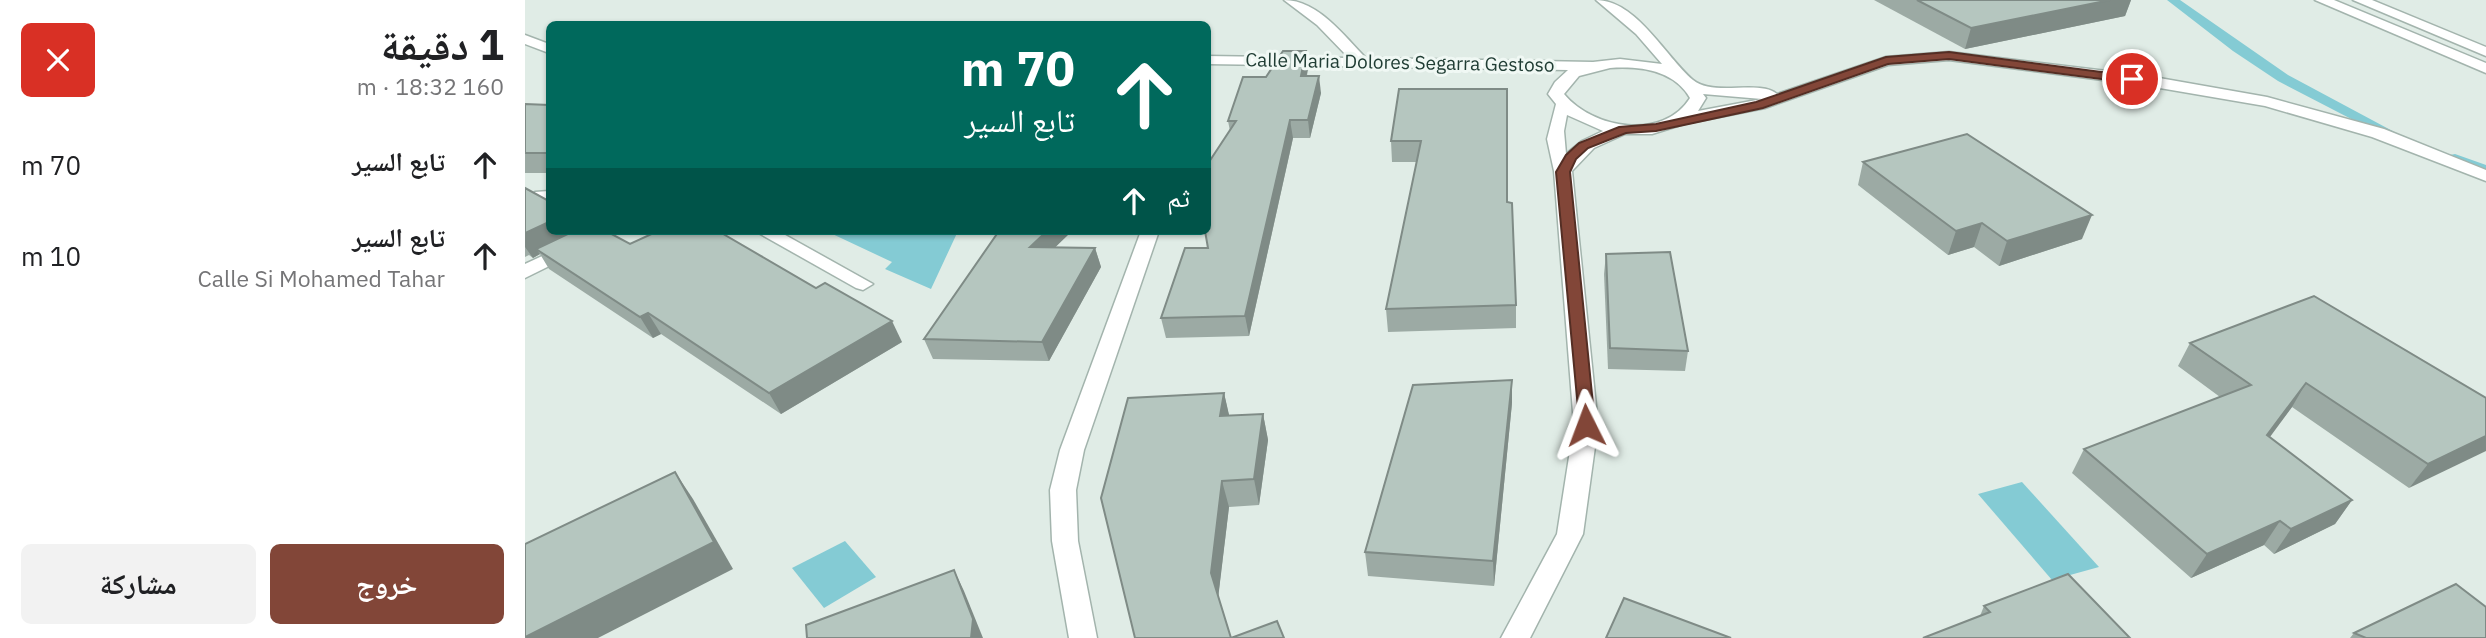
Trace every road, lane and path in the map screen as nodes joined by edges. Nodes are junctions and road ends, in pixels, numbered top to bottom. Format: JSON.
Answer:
{"nodes":[{"id":1,"x":1291,"y":0,"type":"edge"},
{"id":2,"x":1603,"y":0,"type":"edge"},
{"id":3,"x":2322,"y":0,"type":"edge"},
{"id":4,"x":2360,"y":0,"type":"edge"},
{"id":5,"x":1616,"y":11,"type":"junction"},
{"id":6,"x":525,"y":40,"type":"edge"},
{"id":7,"x":546,"y":47,"type":"edge"},
{"id":8,"x":1626,"y":49,"type":"junction"},
{"id":9,"x":2486,"y":52,"type":"edge"},
{"id":10,"x":1211,"y":60,"type":"edge"},
{"id":11,"x":1362,"y":62,"type":"junction"},
{"id":12,"x":1592,"y":66,"type":"junction"},
{"id":13,"x":2486,"y":68,"type":"edge"},
{"id":14,"x":1688,"y":82,"type":"junction"},
{"id":15,"x":1788,"y":93,"type":"junction"},
{"id":16,"x":1562,"y":107,"type":"junction"},
{"id":17,"x":1682,"y":120,"type":"junction"},
{"id":18,"x":1624,"y":130,"type":"junction"},
{"id":19,"x":1563,"y":172,"type":"junction"},
{"id":20,"x":2486,"y":176,"type":"edge"},
{"id":21,"x":603,"y":235,"type":"edge"},
{"id":22,"x":771,"y":235,"type":"edge"},
{"id":23,"x":1149,"y":235,"type":"edge"},
{"id":24,"x":525,"y":272,"type":"edge"},
{"id":25,"x":863,"y":284,"type":"dead end"},
{"id":26,"x":1083,"y":638,"type":"edge"},
{"id":27,"x":1515,"y":638,"type":"edge"}],
"edges":[{"from":1,"to":11,"type":"street"},
{"from":2,"to":5,"type":"street"},
{"from":3,"to":13,"type":"street"},
{"from":4,"to":9,"type":"street"},
{"from":5,"to":8,"type":"street"},
{"from":5,"to":14,"type":"street"},
{"from":6,"to":7,"type":"street"},
{"from":8,"to":12,"type":"street"},
{"from":8,"to":14,"type":"street"},
{"from":10,"to":11,"type":"street","name":"Calle Maria Dolores Segarra Gestoso"},
{"from":11,"to":12,"type":"street","name":"Calle Maria Dolores Segarra Gestoso"},
{"from":12,"to":16,"type":"street"},
{"from":14,"to":15,"type":"street"},
{"from":14,"to":17,"type":"street"},
{"from":15,"to":17,"type":"street"},
{"from":15,"to":20,"type":"street"},
{"from":16,"to":18,"type":"street"},
{"from":16,"to":19,"type":"street"},
{"from":17,"to":18,"type":"street"},
{"from":18,"to":19,"type":"street"},
{"from":19,"to":27,"type":"street"},
{"from":21,"to":24,"type":"street"},
{"from":22,"to":25,"type":"street"},
{"from":23,"to":26,"type":"street"}]}
